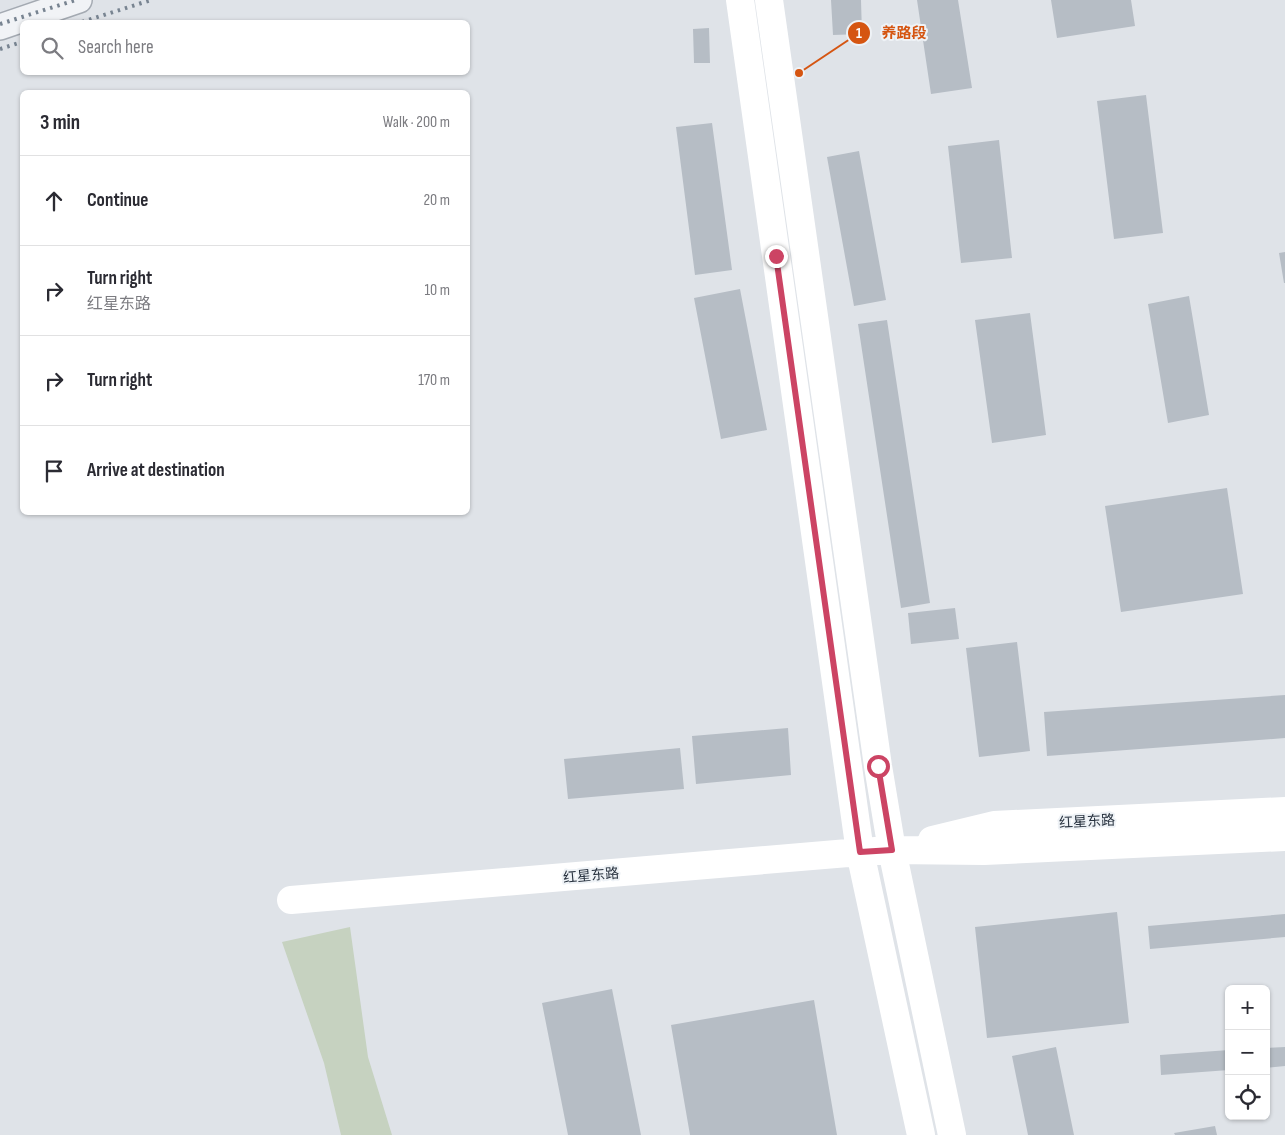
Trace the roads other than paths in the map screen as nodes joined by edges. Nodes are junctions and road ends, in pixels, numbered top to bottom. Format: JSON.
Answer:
{"nodes":[{"id":1,"x":80,"y":0,"type":"edge"},
{"id":2,"x":740,"y":0,"type":"edge"},
{"id":3,"x":769,"y":0,"type":"edge"},
{"id":4,"x":20,"y":20,"type":"edge"},
{"id":5,"x":21,"y":20,"type":"edge"},
{"id":6,"x":0,"y":27,"type":"edge"},
{"id":7,"x":1285,"y":811,"type":"edge"},
{"id":8,"x":1285,"y":836,"type":"edge"},
{"id":9,"x":892,"y":850,"type":"junction"},
{"id":10,"x":860,"y":852,"type":"junction"},
{"id":11,"x":291,"y":900,"type":"dead end"},
{"id":12,"x":921,"y":1135,"type":"edge"},
{"id":13,"x":952,"y":1135,"type":"edge"}],
"edges":[{"from":1,"to":5,"type":"street"},
{"from":2,"to":10,"type":"main road"},
{"from":3,"to":9,"type":"main road"},
{"from":4,"to":6,"type":"street"},
{"from":7,"to":9,"type":"main road","name":"红星东路"},
{"from":8,"to":9,"type":"main road","name":"红星东路"},
{"from":9,"to":10,"type":"main road","name":"红星东路"},
{"from":9,"to":13,"type":"main road"},
{"from":10,"to":11,"type":"main road","name":"红星东路"},
{"from":10,"to":12,"type":"main road"}]}
